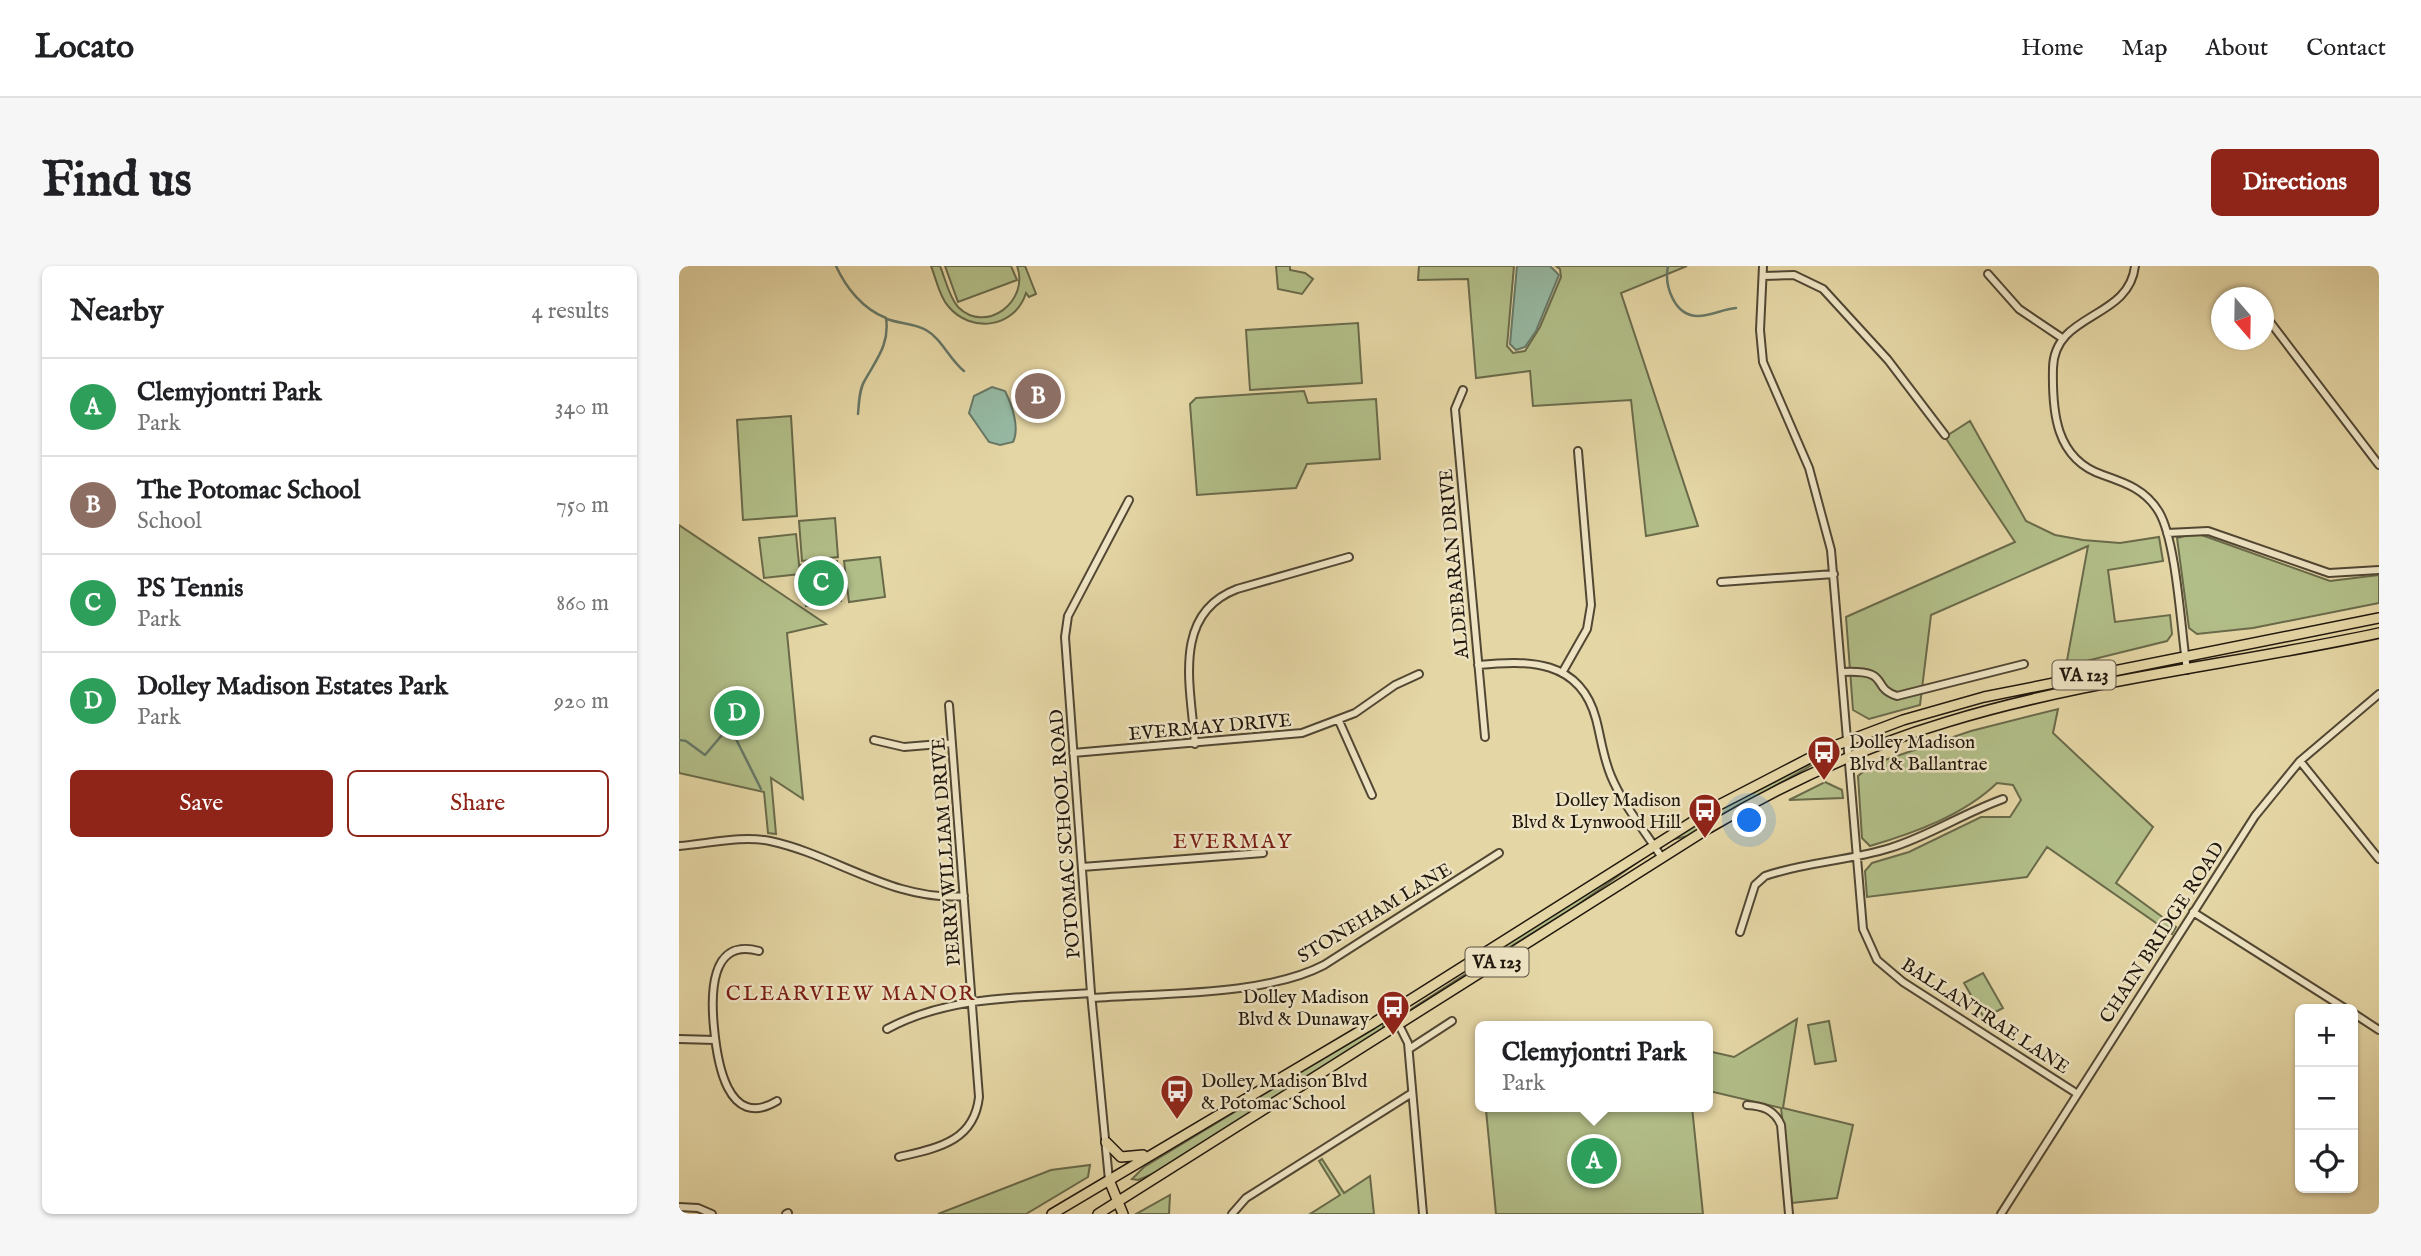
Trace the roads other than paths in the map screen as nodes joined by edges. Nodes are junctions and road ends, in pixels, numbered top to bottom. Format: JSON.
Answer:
{"nodes":[{"id":1,"x":1763,"y":266,"type":"edge"},
{"id":2,"x":2135,"y":266,"type":"edge"},
{"id":3,"x":1988,"y":274,"type":"dead end"},
{"id":4,"x":1763,"y":276,"type":"junction"},
{"id":5,"x":2274,"y":327,"type":"edge"},
{"id":6,"x":2062,"y":338,"type":"junction"},
{"id":7,"x":1463,"y":390,"type":"dead end"},
{"id":8,"x":1945,"y":435,"type":"dead end"},
{"id":9,"x":1578,"y":450,"type":"dead end"},
{"id":10,"x":2379,"y":465,"type":"edge"},
{"id":11,"x":1129,"y":500,"type":"dead end"},
{"id":12,"x":2167,"y":533,"type":"junction"},
{"id":13,"x":1349,"y":556,"type":"dead end"},
{"id":14,"x":2379,"y":570,"type":"edge"},
{"id":15,"x":1834,"y":574,"type":"junction"},
{"id":16,"x":1721,"y":582,"type":"dead end"},
{"id":17,"x":2379,"y":618,"type":"edge"},
{"id":18,"x":2379,"y":633,"type":"edge"},
{"id":19,"x":2185,"y":655,"type":"junction"},
{"id":20,"x":2024,"y":664,"type":"dead end"},
{"id":21,"x":1478,"y":665,"type":"junction"},
{"id":22,"x":2187,"y":670,"type":"junction"},
{"id":23,"x":1843,"y":672,"type":"junction"},
{"id":24,"x":1562,"y":673,"type":"junction"},
{"id":25,"x":1419,"y":674,"type":"dead end"},
{"id":26,"x":2379,"y":694,"type":"edge"},
{"id":27,"x":949,"y":705,"type":"dead end"},
{"id":28,"x":1339,"y":721,"type":"junction"},
{"id":29,"x":1485,"y":737,"type":"dead end"},
{"id":30,"x":874,"y":740,"type":"dead end"},
{"id":31,"x":1848,"y":740,"type":"junction"},
{"id":32,"x":952,"y":743,"type":"junction"},
{"id":33,"x":1195,"y":744,"type":"junction"},
{"id":34,"x":1073,"y":753,"type":"junction"},
{"id":35,"x":1849,"y":757,"type":"junction"},
{"id":36,"x":2300,"y":761,"type":"junction"},
{"id":37,"x":1372,"y":795,"type":"dead end"},
{"id":38,"x":2003,"y":799,"type":"dead end"},
{"id":39,"x":1654,"y":845,"type":"junction"},
{"id":40,"x":679,"y":846,"type":"edge"},
{"id":41,"x":1263,"y":853,"type":"dead end"},
{"id":42,"x":1499,"y":853,"type":"dead end"},
{"id":43,"x":1662,"y":858,"type":"junction"},
{"id":44,"x":1857,"y":858,"type":"junction"},
{"id":45,"x":2379,"y":859,"type":"edge"},
{"id":46,"x":1082,"y":867,"type":"junction"},
{"id":47,"x":964,"y":896,"type":"junction"},
{"id":48,"x":2193,"y":912,"type":"junction"},
{"id":49,"x":1740,"y":932,"type":"dead end"},
{"id":50,"x":759,"y":951,"type":"dead end"},
{"id":51,"x":1091,"y":995,"type":"junction"},
{"id":52,"x":971,"y":1002,"type":"junction"},
{"id":53,"x":2338,"y":1004,"type":"edge"},
{"id":54,"x":1392,"y":1011,"type":"junction"},
{"id":55,"x":2358,"y":1016,"type":"edge"},
{"id":56,"x":1452,"y":1021,"type":"dead end"},
{"id":57,"x":1399,"y":1024,"type":"junction"},
{"id":58,"x":887,"y":1029,"type":"dead end"},
{"id":59,"x":2379,"y":1030,"type":"edge"},
{"id":60,"x":679,"y":1039,"type":"edge"},
{"id":61,"x":715,"y":1040,"type":"junction"},
{"id":62,"x":1409,"y":1049,"type":"junction"},
{"id":63,"x":1412,"y":1093,"type":"junction"},
{"id":64,"x":2076,"y":1093,"type":"junction"},
{"id":65,"x":777,"y":1101,"type":"dead end"},
{"id":66,"x":1747,"y":1105,"type":"dead end"},
{"id":67,"x":1106,"y":1142,"type":"junction"},
{"id":68,"x":1161,"y":1149,"type":"junction"},
{"id":69,"x":899,"y":1157,"type":"dead end"},
{"id":70,"x":1109,"y":1180,"type":"junction"},
{"id":71,"x":1118,"y":1201,"type":"junction"},
{"id":72,"x":679,"y":1207,"type":"edge"},
{"id":73,"x":1109,"y":1211,"type":"edge"},
{"id":74,"x":712,"y":1214,"type":"edge"},
{"id":75,"x":1052,"y":1214,"type":"edge"},
{"id":76,"x":1098,"y":1214,"type":"edge"},
{"id":77,"x":1123,"y":1214,"type":"edge"},
{"id":78,"x":1232,"y":1214,"type":"edge"},
{"id":79,"x":1423,"y":1214,"type":"edge"},
{"id":80,"x":1789,"y":1214,"type":"edge"},
{"id":81,"x":2001,"y":1214,"type":"edge"}],
"edges":[{"from":1,"to":4,"type":"street","name":"BALLANTRAE LANE"},
{"from":2,"to":6,"type":"street"},
{"from":3,"to":6,"type":"street"},
{"from":4,"to":8,"type":"street"},
{"from":4,"to":15,"type":"street","name":"BALLANTRAE LANE"},
{"from":5,"to":10,"type":"street"},
{"from":6,"to":12,"type":"street"},
{"from":7,"to":21,"type":"street","name":"ALDEBARAN DRIVE"},
{"from":9,"to":24,"type":"street"},
{"from":11,"to":34,"type":"street","name":"POTOMAC SCHOOL ROAD"},
{"from":12,"to":14,"type":"street"},
{"from":12,"to":19,"type":"street"},
{"from":13,"to":33,"type":"street"},
{"from":15,"to":16,"type":"street"},
{"from":15,"to":23,"type":"street","name":"BALLANTRAE LANE"},
{"from":17,"to":19,"type":"main road","number":"VA 123"},
{"from":18,"to":22,"type":"main road","number":"VA 123"},
{"from":19,"to":22,"type":"street"},
{"from":19,"to":31,"type":"main road","number":"VA 123"},
{"from":20,"to":23,"type":"street"},
{"from":21,"to":24,"type":"street"},
{"from":21,"to":29,"type":"street","name":"ALDEBARAN DRIVE"},
{"from":22,"to":35,"type":"main road","number":"VA 123"},
{"from":23,"to":31,"type":"street","name":"BALLANTRAE LANE"},
{"from":24,"to":39,"type":"street"},
{"from":25,"to":28,"type":"street","name":"EVERMAY DRIVE"},
{"from":26,"to":36,"type":"street","name":"CHAIN BRIDGE ROAD"},
{"from":27,"to":32,"type":"street","name":"PERRY WILLIAM DRIVE"},
{"from":28,"to":33,"type":"street","name":"EVERMAY DRIVE"},
{"from":28,"to":37,"type":"street"},
{"from":30,"to":32,"type":"street"},
{"from":31,"to":35,"type":"street","name":"BALLANTRAE LANE"},
{"from":31,"to":39,"type":"main road","number":"VA 123"},
{"from":32,"to":47,"type":"street","name":"PERRY WILLIAM DRIVE"},
{"from":33,"to":34,"type":"street","name":"EVERMAY DRIVE"},
{"from":34,"to":46,"type":"street","name":"POTOMAC SCHOOL ROAD"},
{"from":35,"to":43,"type":"main road","number":"VA 123"},
{"from":35,"to":44,"type":"street","name":"BALLANTRAE LANE"},
{"from":36,"to":45,"type":"street"},
{"from":36,"to":48,"type":"street","name":"CHAIN BRIDGE ROAD"},
{"from":38,"to":44,"type":"street"},
{"from":39,"to":43,"type":"street"},
{"from":39,"to":54,"type":"main road","number":"VA 123"},
{"from":40,"to":47,"type":"street"},
{"from":41,"to":46,"type":"street"},
{"from":42,"to":51,"type":"street","name":"STONEHAM LANE"},
{"from":43,"to":57,"type":"main road","number":"VA 123"},
{"from":44,"to":49,"type":"street"},
{"from":44,"to":64,"type":"street","name":"BALLANTRAE LANE"},
{"from":46,"to":51,"type":"street","name":"POTOMAC SCHOOL ROAD"},
{"from":47,"to":52,"type":"street","name":"PERRY WILLIAM DRIVE"},
{"from":48,"to":53,"type":"street"},
{"from":48,"to":64,"type":"street","name":"CHAIN BRIDGE ROAD"},
{"from":50,"to":61,"type":"street"},
{"from":51,"to":52,"type":"street","name":"STONEHAM LANE"},
{"from":51,"to":67,"type":"street","name":"POTOMAC SCHOOL ROAD"},
{"from":52,"to":58,"type":"street","name":"STONEHAM LANE"},
{"from":52,"to":69,"type":"street","name":"PERRY WILLIAM DRIVE"},
{"from":54,"to":57,"type":"street"},
{"from":54,"to":68,"type":"main road","number":"VA 123"},
{"from":55,"to":59,"type":"street"},
{"from":56,"to":62,"type":"street"},
{"from":57,"to":62,"type":"street"},
{"from":57,"to":71,"type":"main road","number":"VA 123"},
{"from":60,"to":61,"type":"street"},
{"from":61,"to":65,"type":"street"},
{"from":62,"to":63,"type":"street"},
{"from":63,"to":78,"type":"street"},
{"from":63,"to":79,"type":"street"},
{"from":64,"to":81,"type":"street","name":"CHAIN BRIDGE ROAD"},
{"from":66,"to":80,"type":"street"},
{"from":67,"to":68,"type":"main road"},
{"from":67,"to":70,"type":"street","name":"POTOMAC SCHOOL ROAD"},
{"from":68,"to":70,"type":"main road","number":"VA 123"},
{"from":70,"to":71,"type":"main road"},
{"from":70,"to":73,"type":"main road"},
{"from":70,"to":75,"type":"main road","number":"VA 123"},
{"from":71,"to":73,"type":"main road","number":"VA 123"},
{"from":71,"to":77,"type":"main road"},
{"from":72,"to":74,"type":"street"},
{"from":73,"to":76,"type":"main road","number":"VA 123"}]}
